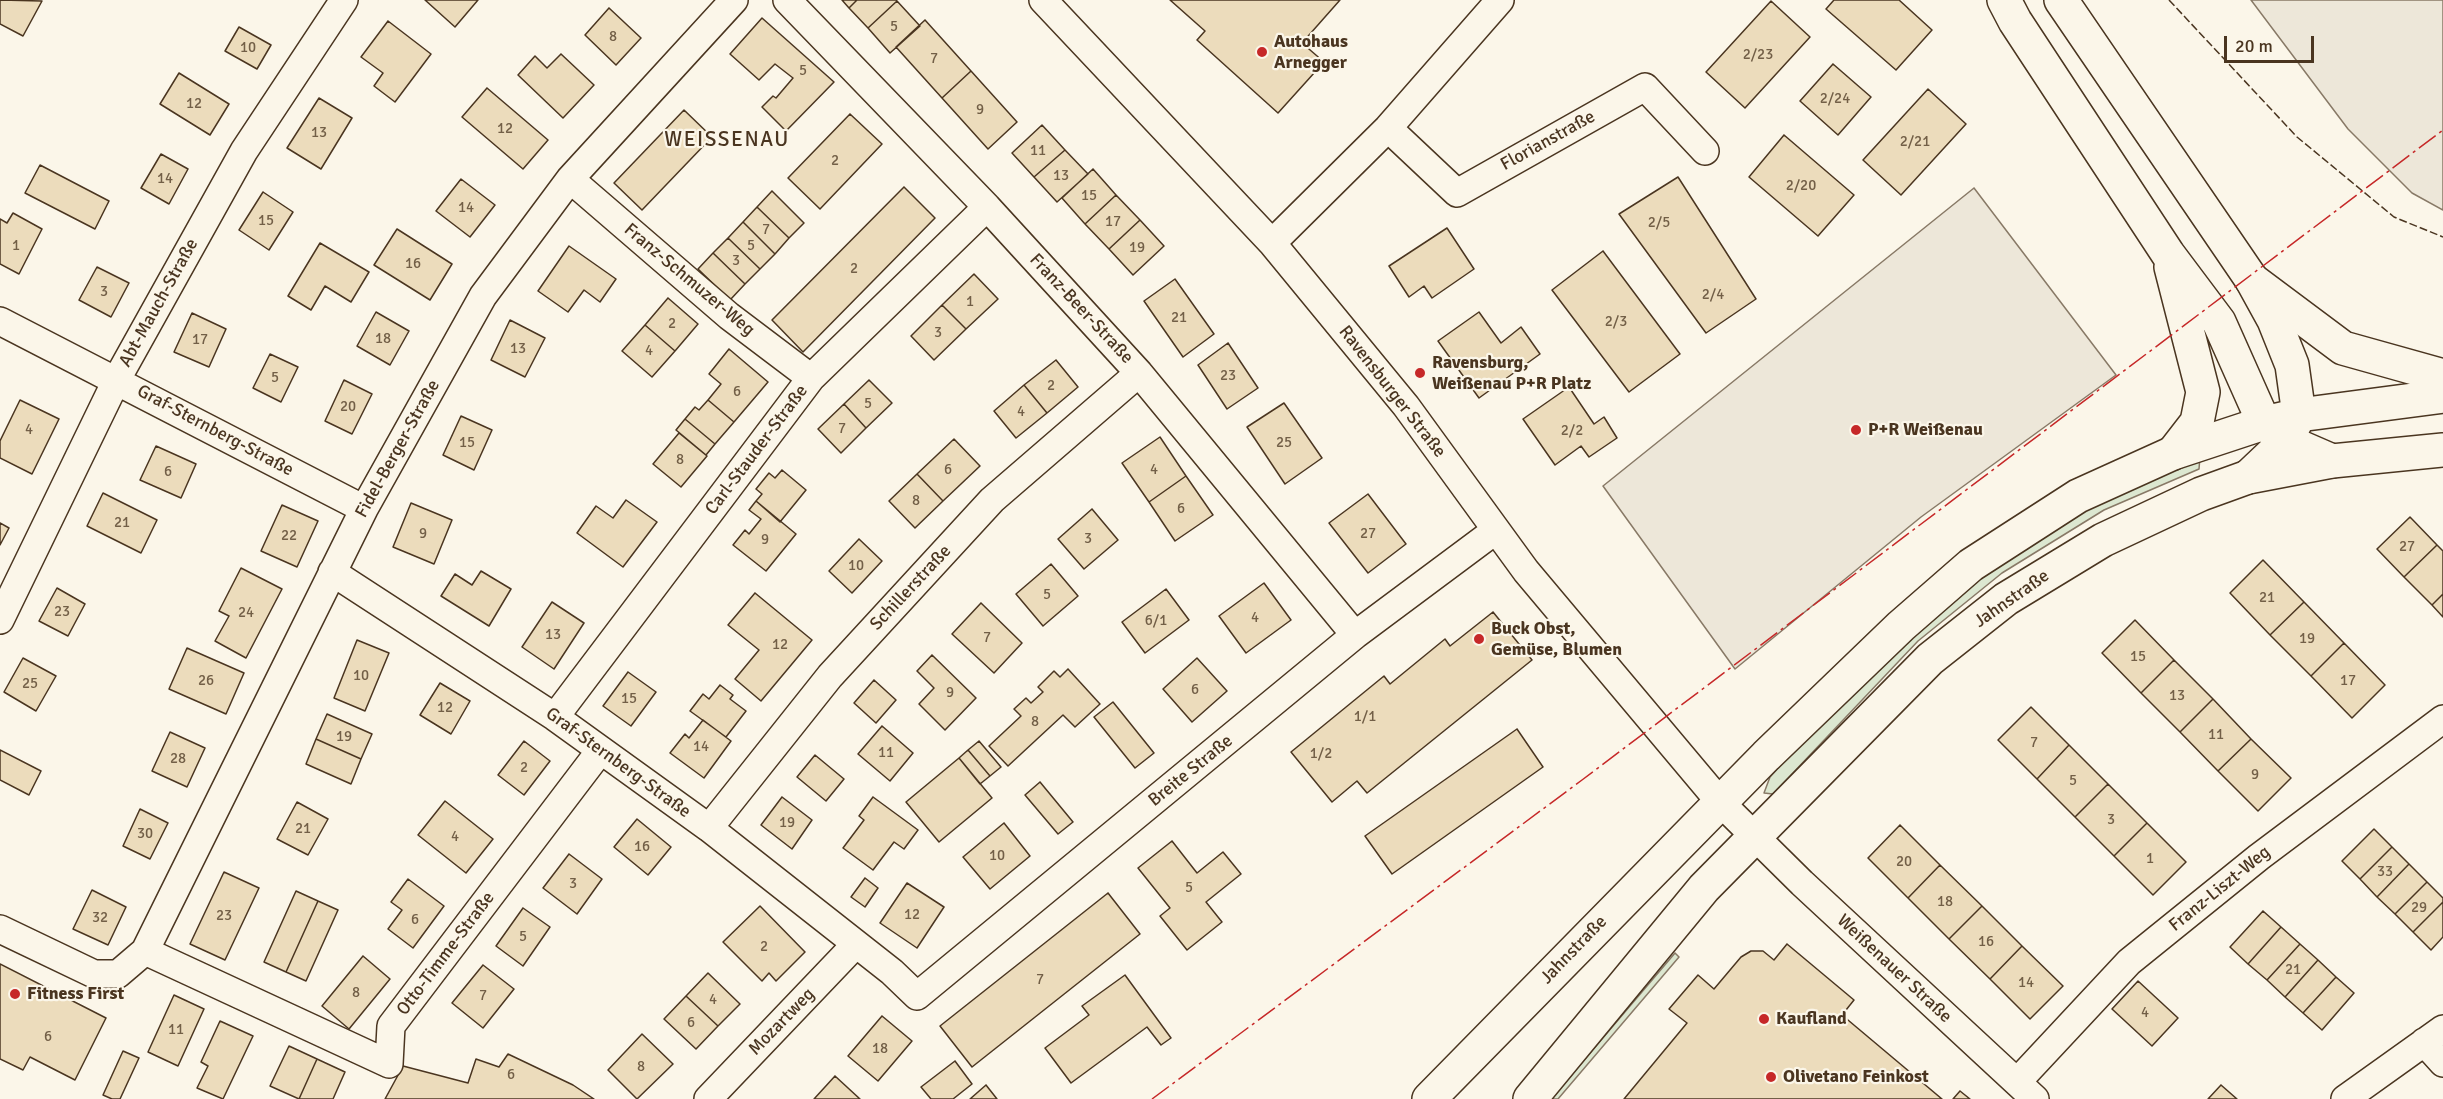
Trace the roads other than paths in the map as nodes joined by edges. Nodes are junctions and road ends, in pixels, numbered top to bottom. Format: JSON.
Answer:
{"nodes":[{"id":1,"x":344,"y":0,"type":"edge"},
{"id":2,"x":734,"y":0,"type":"edge"},
{"id":3,"x":787,"y":0,"type":"edge"},
{"id":4,"x":1043,"y":0,"type":"edge"},
{"id":5,"x":1500,"y":0,"type":"edge"},
{"id":6,"x":2004,"y":0,"type":"edge"},
{"id":7,"x":2061,"y":0,"type":"edge"},
{"id":8,"x":1388,"y":128,"type":"junction"},
{"id":9,"x":1705,"y":151,"type":"dead end"},
{"id":10,"x":570,"y":179,"type":"junction"},
{"id":11,"x":987,"y":207,"type":"junction"},
{"id":12,"x":1272,"y":243,"type":"junction"},
{"id":13,"x":2168,"y":254,"type":"junction"},
{"id":14,"x":2252,"y":280,"type":"junction"},
{"id":15,"x":0,"y":321,"type":"edge"},
{"id":16,"x":1140,"y":373,"type":"junction"},
{"id":17,"x":2443,"y":376,"type":"edge"},
{"id":18,"x":811,"y":378,"type":"junction"},
{"id":19,"x":117,"y":379,"type":"junction"},
{"id":20,"x":2443,"y":396,"type":"edge"},
{"id":21,"x":2283,"y":426,"type":"junction"},
{"id":22,"x":2443,"y":450,"type":"edge"},
{"id":23,"x":2174,"y":453,"type":"junction"},
{"id":24,"x":2332,"y":461,"type":"junction"},
{"id":25,"x":2248,"y":477,"type":"junction"},
{"id":26,"x":364,"y":509,"type":"junction"},
{"id":27,"x":1496,"y":530,"type":"junction"},
{"id":28,"x":332,"y":572,"type":"junction"},
{"id":29,"x":0,"y":620,"type":"edge"},
{"id":30,"x":1355,"y":635,"type":"junction"},
{"id":31,"x":555,"y":717,"type":"junction"},
{"id":32,"x":2443,"y":719,"type":"edge"},
{"id":33,"x":600,"y":752,"type":"junction"},
{"id":34,"x":1720,"y":802,"type":"junction"},
{"id":35,"x":709,"y":828,"type":"junction"},
{"id":36,"x":1754,"y":838,"type":"junction"},
{"id":37,"x":0,"y":929,"type":"edge"},
{"id":38,"x":856,"y":944,"type":"junction"},
{"id":39,"x":144,"y":951,"type":"junction"},
{"id":40,"x":892,"y":972,"type":"joint"},
{"id":41,"x":2434,"y":1036,"type":"edge"},
{"id":42,"x":2443,"y":1063,"type":"edge"},
{"id":43,"x":2026,"y":1090,"type":"edge"},
{"id":44,"x":708,"y":1099,"type":"edge"},
{"id":45,"x":1429,"y":1099,"type":"edge"},
{"id":46,"x":1530,"y":1099,"type":"edge"},
{"id":47,"x":2345,"y":1099,"type":"edge"}],
"edges":[{"from":1,"to":19,"type":"street","name":"Abt-Mauch-Straße"},
{"from":2,"to":10,"type":"street","name":"Fidel-Berger-Straße"},
{"from":3,"to":11,"type":"street","name":"Franz-Beer-Straße"},
{"from":4,"to":12,"type":"street","name":"Ravensburger Straße"},
{"from":5,"to":8,"type":"street"},
{"from":6,"to":13,"type":"main road"},
{"from":7,"to":14,"type":"main road"},
{"from":8,"to":9,"type":"street","name":"Florianstraße"},
{"from":8,"to":12,"type":"street"},
{"from":10,"to":18,"type":"street","name":"Franz-Schmuzer-Weg"},
{"from":10,"to":26,"type":"street","name":"Fidel-Berger-Straße"},
{"from":11,"to":16,"type":"street","name":"Franz-Beer-Straße"},
{"from":11,"to":18,"type":"street","name":"Carl-Stauder-Straße"},
{"from":12,"to":27,"type":"street","name":"Ravensburger Straße"},
{"from":13,"to":21,"type":"main road"},
{"from":13,"to":23,"type":"main road"},
{"from":14,"to":17,"type":"main road"},
{"from":14,"to":21,"type":"main road"},
{"from":15,"to":19,"type":"street","name":"Graf-Sternberg-Straße"},
{"from":16,"to":30,"type":"street","name":"Franz-Beer-Straße"},
{"from":16,"to":35,"type":"street","name":"Schillerstraße"},
{"from":18,"to":31,"type":"street","name":"Carl-Stauder-Straße"},
{"from":19,"to":26,"type":"street","name":"Graf-Sternberg-Straße"},
{"from":19,"to":29,"type":"street","name":"Abt-Mauch-Straße"},
{"from":20,"to":21,"type":"main road","name":"Jahnstraße"},
{"from":21,"to":23,"type":"main road","name":"Jahnstraße"},
{"from":21,"to":24,"type":"main road","name":"Jahnstraße"},
{"from":21,"to":25,"type":"main road"},
{"from":22,"to":24,"type":"main road","name":"Jahnstraße"},
{"from":23,"to":34,"type":"main road","name":"Jahnstraße"},
{"from":24,"to":25,"type":"main road","name":"Jahnstraße"},
{"from":25,"to":36,"type":"main road","name":"Jahnstraße"},
{"from":26,"to":28,"type":"street","name":"Fidel-Berger-Straße"},
{"from":27,"to":30,"type":"street","name":"Breite Straße"},
{"from":27,"to":34,"type":"street","name":"Ravensburger Straße"},
{"from":28,"to":31,"type":"street","name":"Graf-Sternberg-Straße"},
{"from":28,"to":39,"type":"street","name":"Fidel-Berger-Straße"},
{"from":30,"to":40,"type":"street","name":"Breite Straße"},
{"from":31,"to":33,"type":"street","name":"Graf-Sternberg-Straße"},
{"from":32,"to":43,"type":"street","name":"Franz-Liszt-Weg"},
{"from":33,"to":35,"type":"street","name":"Graf-Sternberg-Straße"},
{"from":33,"to":39,"type":"street","name":"Otto-Timme-Straße"},
{"from":34,"to":36,"type":"street"},
{"from":34,"to":45,"type":"main road","name":"Jahnstraße"},
{"from":35,"to":38,"type":"street","name":"Graf-Sternberg-Straße"},
{"from":36,"to":43,"type":"street","name":"Weißenauer Straße"},
{"from":36,"to":46,"type":"main road","name":"Jahnstraße"},
{"from":37,"to":39,"type":"street"},
{"from":38,"to":40,"type":"street","name":"Graf-Sternberg-Straße"},
{"from":38,"to":44,"type":"street","name":"Mozartweg"},
{"from":41,"to":42,"type":"street"},
{"from":41,"to":47,"type":"street"}]}
